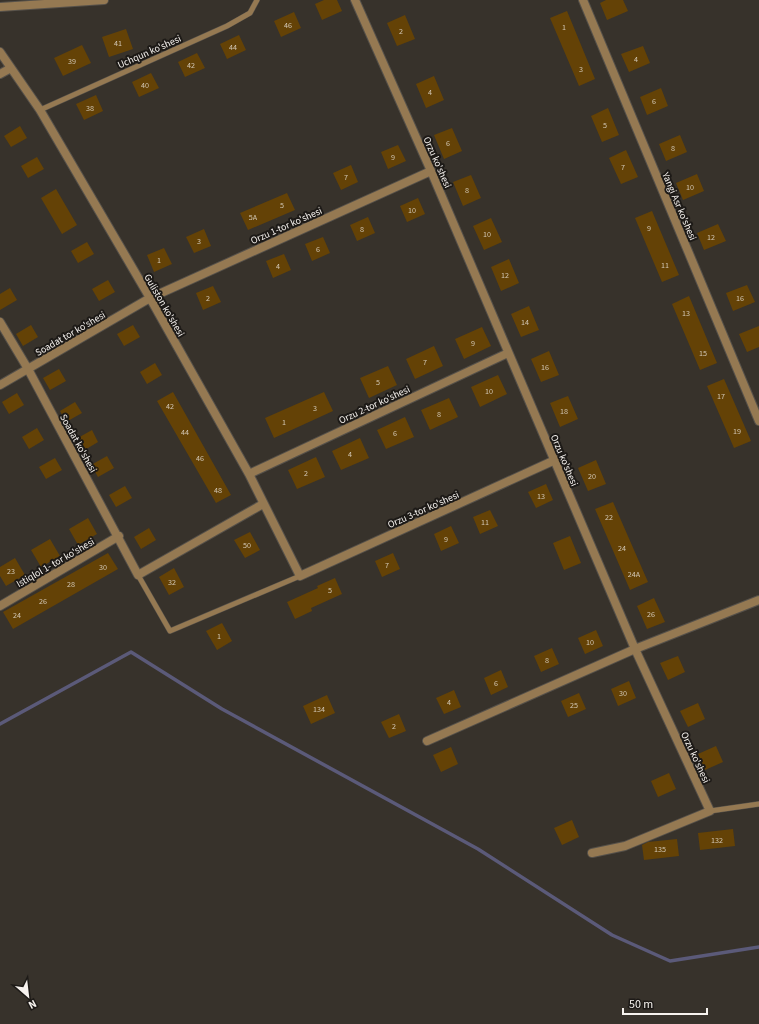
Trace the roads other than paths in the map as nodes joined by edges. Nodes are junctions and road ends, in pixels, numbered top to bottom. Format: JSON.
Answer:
{"nodes":[{"id":1,"x":104,"y":0,"type":"edge"},
{"id":2,"x":257,"y":0,"type":"edge"},
{"id":3,"x":355,"y":0,"type":"edge"},
{"id":4,"x":583,"y":0,"type":"edge"},
{"id":5,"x":0,"y":7,"type":"edge"},
{"id":6,"x":0,"y":52,"type":"edge"},
{"id":7,"x":11,"y":68,"type":"junction"},
{"id":8,"x":0,"y":74,"type":"edge"},
{"id":9,"x":40,"y":110,"type":"junction"},
{"id":10,"x":431,"y":171,"type":"junction"},
{"id":11,"x":150,"y":298,"type":"junction"},
{"id":12,"x":0,"y":322,"type":"edge"},
{"id":13,"x":508,"y":353,"type":"junction"},
{"id":14,"x":28,"y":370,"type":"junction"},
{"id":15,"x":0,"y":385,"type":"edge"},
{"id":16,"x":759,"y":421,"type":"edge"},
{"id":17,"x":554,"y":460,"type":"junction"},
{"id":18,"x":249,"y":474,"type":"junction"},
{"id":19,"x":263,"y":504,"type":"junction"},
{"id":20,"x":119,"y":536,"type":"junction"},
{"id":21,"x":138,"y":574,"type":"junction"},
{"id":22,"x":300,"y":576,"type":"junction"},
{"id":23,"x":759,"y":600,"type":"edge"},
{"id":24,"x":1,"y":604,"type":"edge"},
{"id":25,"x":635,"y":649,"type":"junction"},
{"id":26,"x":427,"y":741,"type":"dead end"},
{"id":27,"x":759,"y":804,"type":"edge"},
{"id":28,"x":710,"y":812,"type":"junction"},
{"id":29,"x":592,"y":853,"type":"dead end"}],
"edges":[{"from":1,"to":5,"type":"street"},
{"from":2,"to":9,"type":"lane","name":"Uchqun ko'shesi"},
{"from":3,"to":10,"type":"street","name":"Orzu ko'shesi"},
{"from":4,"to":16,"type":"street","name":"Yangi Asr ko'shesi"},
{"from":6,"to":7,"type":"street","name":"Guliston ko'shesi"},
{"from":7,"to":8,"type":"street"},
{"from":7,"to":9,"type":"street","name":"Guliston ko'shesi"},
{"from":9,"to":11,"type":"street","name":"Guliston ko'shesi"},
{"from":10,"to":11,"type":"street","name":"Orzu 1-tor ko'shesi"},
{"from":10,"to":13,"type":"street","name":"Orzu ko'shesi"},
{"from":11,"to":14,"type":"street","name":"Soadat tor ko'shesi"},
{"from":11,"to":18,"type":"street","name":"Guliston ko'shesi"},
{"from":12,"to":14,"type":"street","name":"Soadat ko'shesi"},
{"from":13,"to":17,"type":"street","name":"Orzu ko'shesi"},
{"from":13,"to":18,"type":"street","name":"Orzu 2-tor ko'shesi"},
{"from":14,"to":15,"type":"street","name":"Soadat tor ko'shesi"},
{"from":14,"to":20,"type":"street","name":"Soadat ko'shesi"},
{"from":17,"to":22,"type":"street","name":"Orzu 3-tor ko'shesi"},
{"from":17,"to":25,"type":"street","name":"Orzu ko'shesi"},
{"from":18,"to":19,"type":"street","name":"Guliston ko'shesi"},
{"from":19,"to":21,"type":"street"},
{"from":19,"to":22,"type":"street","name":"Guliston ko'shesi"},
{"from":20,"to":21,"type":"street","name":"Soadat ko'shesi"},
{"from":20,"to":24,"type":"street","name":"Istiqlol 1- tor ko'shesi"},
{"from":21,"to":22,"type":"lane"},
{"from":23,"to":25,"type":"street"},
{"from":25,"to":26,"type":"street"},
{"from":25,"to":28,"type":"street","name":"Orzu ko'shesi"},
{"from":27,"to":28,"type":"lane"},
{"from":28,"to":29,"type":"street"}]}
